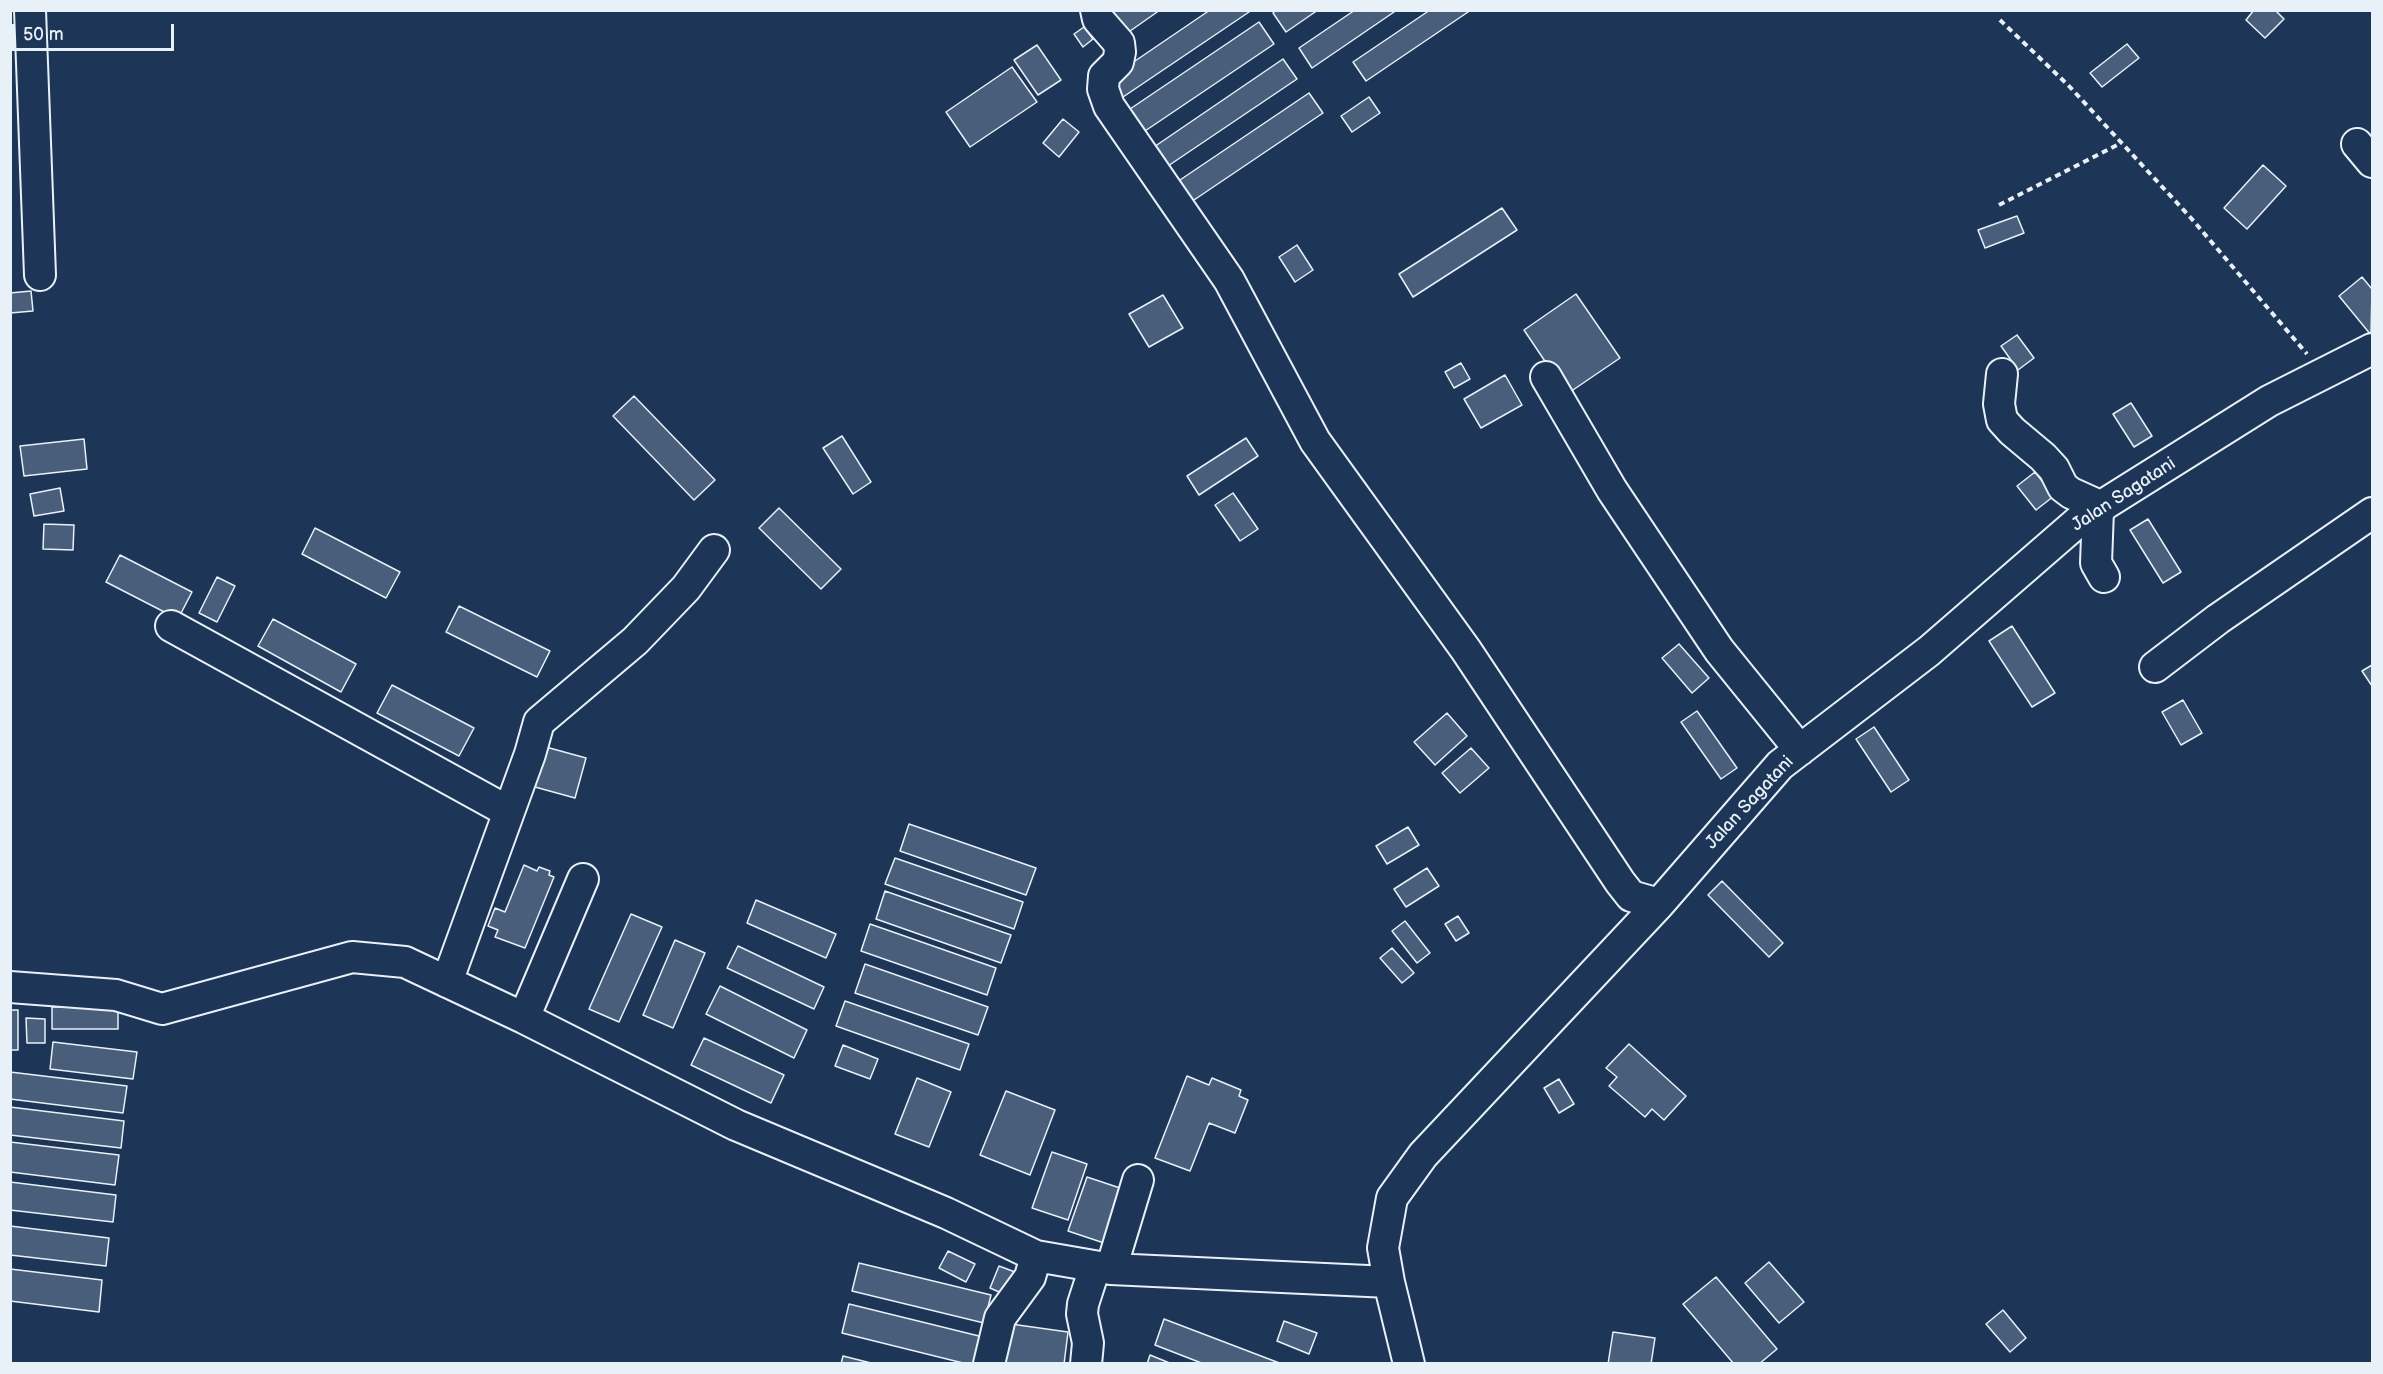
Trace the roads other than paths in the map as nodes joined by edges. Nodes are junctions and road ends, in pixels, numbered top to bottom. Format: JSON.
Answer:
{"nodes":[{"id":1,"x":30,"y":10,"type":"edge"},
{"id":2,"x":1096,"y":10,"type":"edge"},
{"id":3,"x":40,"y":274,"type":"dead end"},
{"id":4,"x":2373,"y":349,"type":"edge"},
{"id":5,"x":2002,"y":374,"type":"dead end"},
{"id":6,"x":1546,"y":377,"type":"dead end"},
{"id":7,"x":2100,"y":508,"type":"junction"},
{"id":8,"x":2373,"y":513,"type":"edge"},
{"id":9,"x":714,"y":550,"type":"dead end"},
{"id":10,"x":2104,"y":578,"type":"dead end"},
{"id":11,"x":171,"y":626,"type":"dead end"},
{"id":12,"x":2155,"y":667,"type":"dead end"},
{"id":13,"x":1800,"y":750,"type":"junction"},
{"id":14,"x":509,"y":812,"type":"junction"},
{"id":15,"x":584,"y":879,"type":"dead end"},
{"id":16,"x":1659,"y":904,"type":"junction"},
{"id":17,"x":447,"y":982,"type":"junction"},
{"id":18,"x":10,"y":987,"type":"edge"},
{"id":19,"x":524,"y":1018,"type":"junction"},
{"id":20,"x":1138,"y":1180,"type":"dead end"},
{"id":21,"x":1036,"y":1256,"type":"junction"},
{"id":22,"x":1103,"y":1268,"type":"junction"},
{"id":23,"x":1389,"y":1282,"type":"junction"},
{"id":24,"x":989,"y":1364,"type":"edge"},
{"id":25,"x":1086,"y":1364,"type":"edge"},
{"id":26,"x":1409,"y":1364,"type":"edge"}],
"edges":[{"from":1,"to":3,"type":"street"},
{"from":2,"to":16,"type":"street"},
{"from":4,"to":7,"type":"street","name":"Jalan Sagatani"},
{"from":5,"to":7,"type":"street"},
{"from":6,"to":13,"type":"street"},
{"from":7,"to":10,"type":"street"},
{"from":7,"to":13,"type":"street","name":"Jalan Sagatani"},
{"from":8,"to":12,"type":"street"},
{"from":9,"to":14,"type":"street"},
{"from":11,"to":14,"type":"street"},
{"from":13,"to":16,"type":"street","name":"Jalan Sagatani"},
{"from":14,"to":17,"type":"street"},
{"from":15,"to":19,"type":"street"},
{"from":16,"to":23,"type":"street","name":"Jalan Sagatani"},
{"from":17,"to":18,"type":"street"},
{"from":17,"to":19,"type":"street"},
{"from":19,"to":21,"type":"street"},
{"from":20,"to":22,"type":"street"},
{"from":21,"to":22,"type":"street"},
{"from":21,"to":24,"type":"street"},
{"from":22,"to":23,"type":"street"},
{"from":22,"to":25,"type":"street"},
{"from":23,"to":26,"type":"street","name":"Jalan Sagatani"}]}
